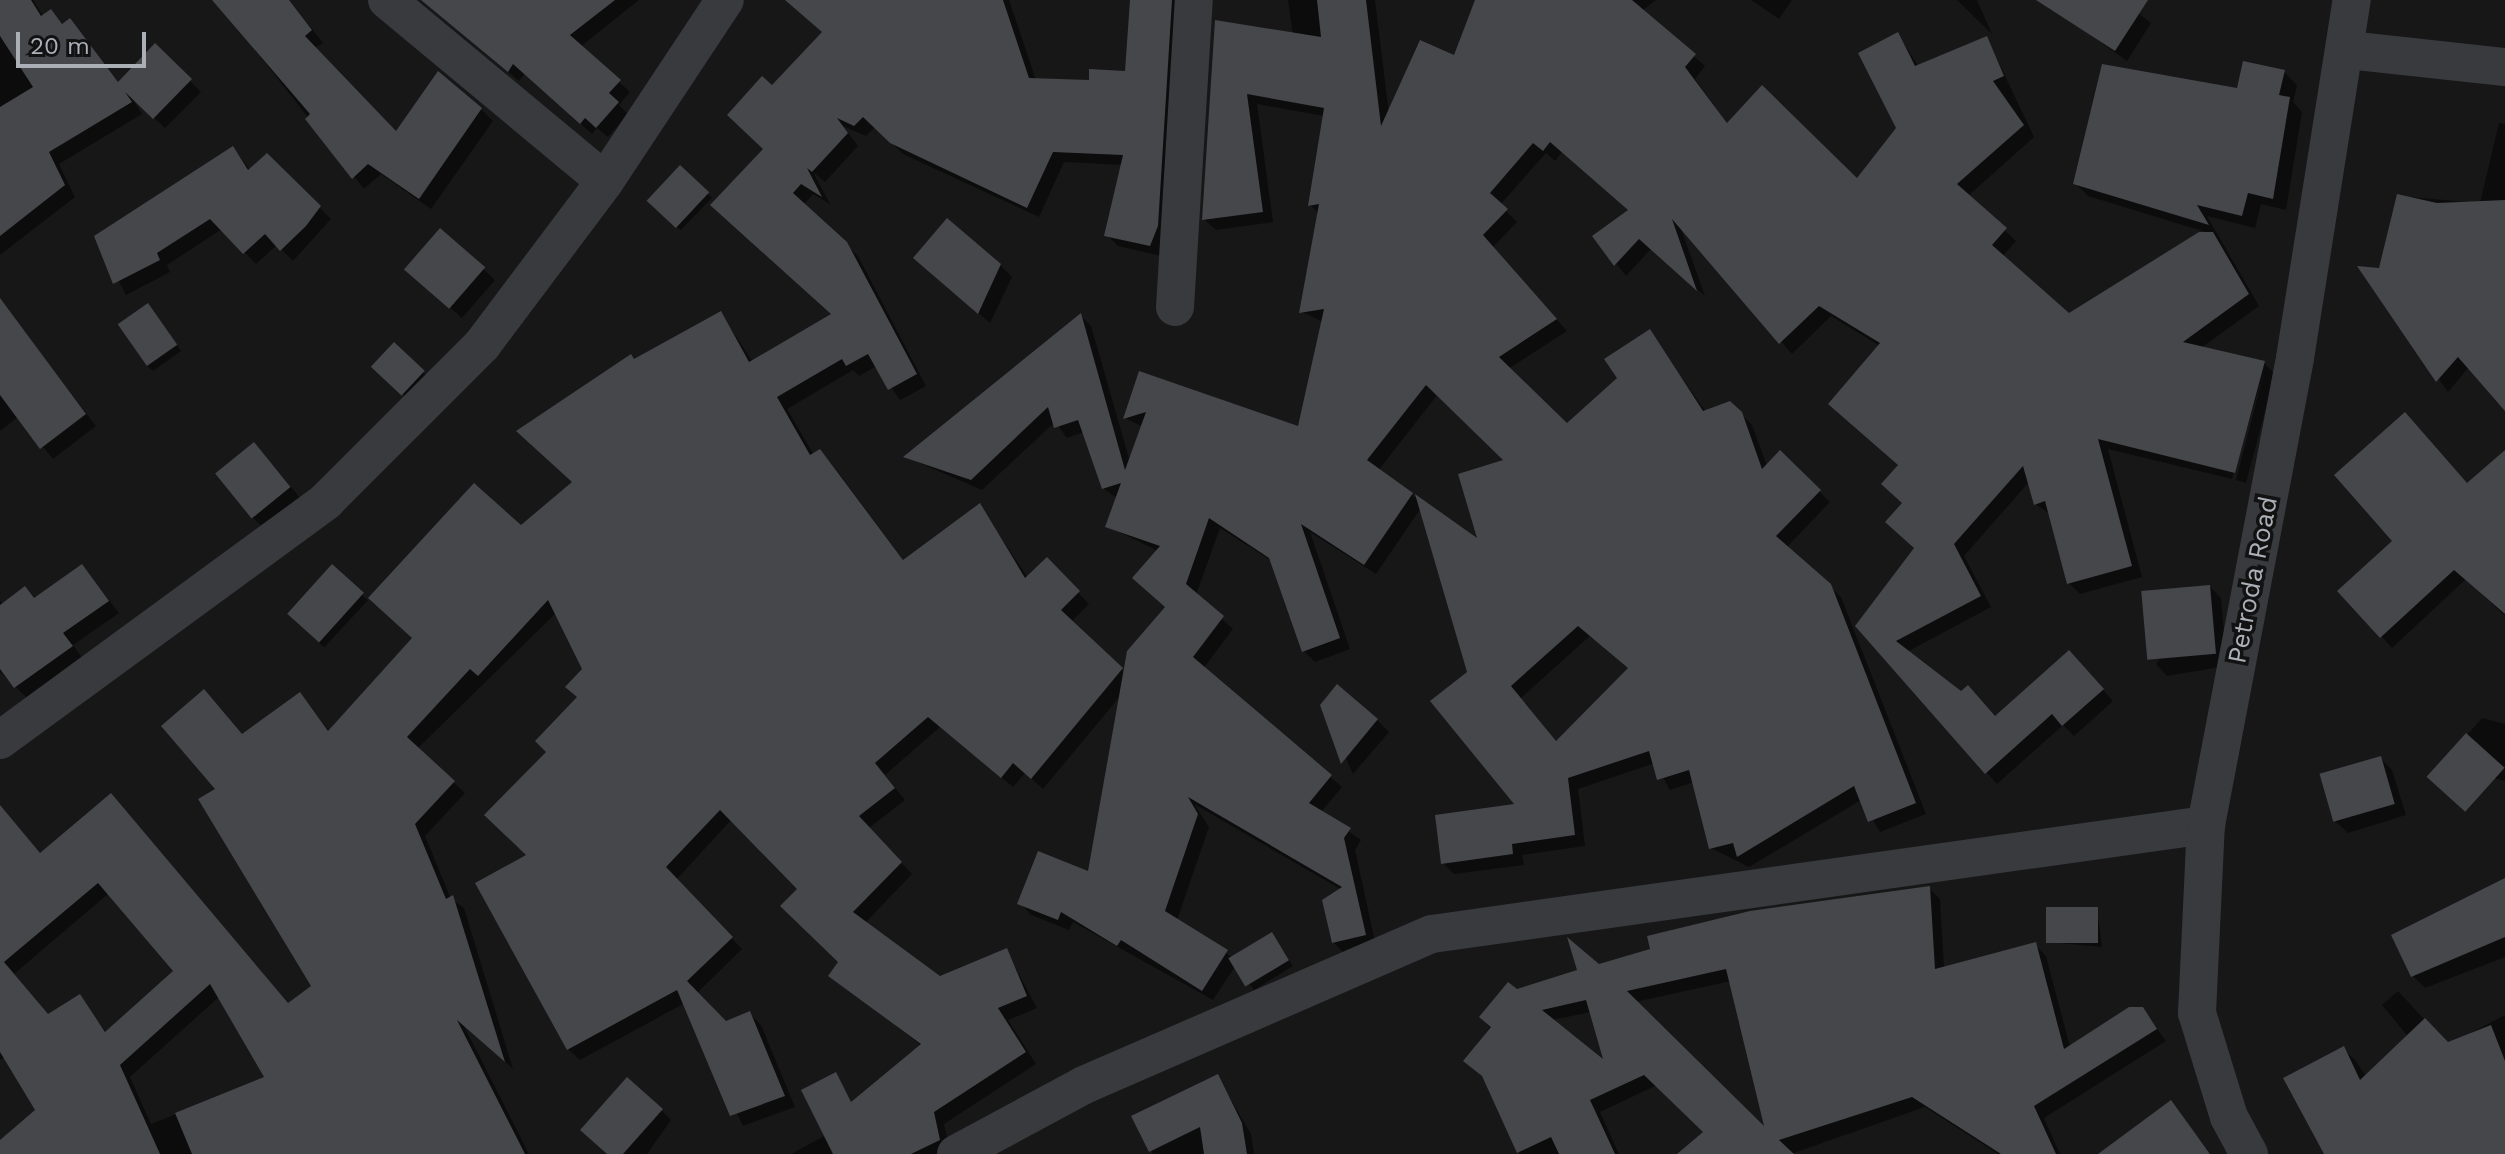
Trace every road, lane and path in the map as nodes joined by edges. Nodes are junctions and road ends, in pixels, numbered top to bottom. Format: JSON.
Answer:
{"nodes":[{"id":1,"x":387,"y":0,"type":"edge"},
{"id":2,"x":725,"y":0,"type":"edge"},
{"id":3,"x":1194,"y":0,"type":"edge"},
{"id":4,"x":2352,"y":0,"type":"edge"},
{"id":5,"x":2348,"y":50,"type":"junction"},
{"id":6,"x":2505,"y":67,"type":"edge"},
{"id":7,"x":605,"y":181,"type":"junction"},
{"id":8,"x":1175,"y":307,"type":"dead end"},
{"id":9,"x":0,"y":740,"type":"edge"},
{"id":10,"x":2206,"y":825,"type":"junction"},
{"id":11,"x":956,"y":1154,"type":"edge"},
{"id":12,"x":2249,"y":1154,"type":"edge"}],
"edges":[{"from":1,"to":7,"type":"street"},
{"from":2,"to":7,"type":"street"},
{"from":3,"to":8,"type":"street"},
{"from":4,"to":5,"type":"street","name":"Petroda Road"},
{"from":5,"to":6,"type":"street"},
{"from":5,"to":10,"type":"street","name":"Petroda Road"},
{"from":7,"to":9,"type":"street"},
{"from":10,"to":11,"type":"street"},
{"from":10,"to":12,"type":"street","name":"Petroda Road"}]}
